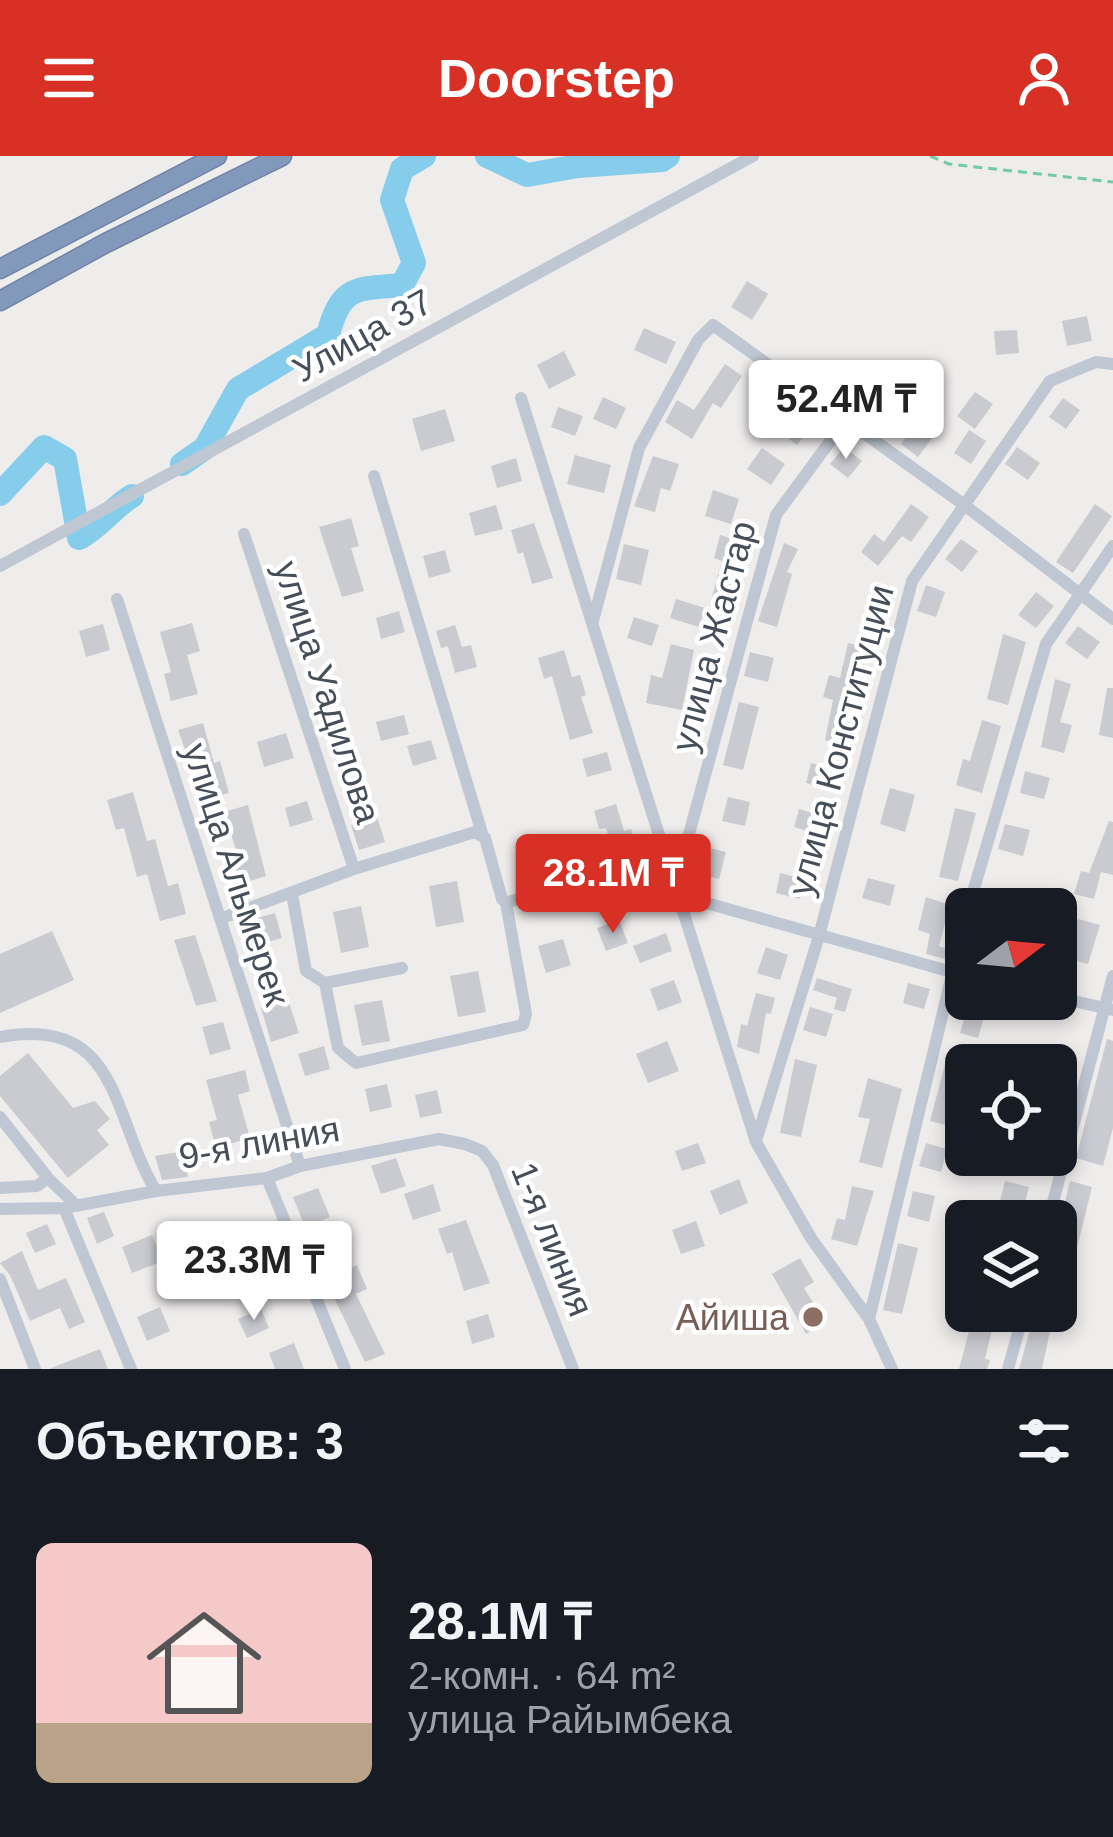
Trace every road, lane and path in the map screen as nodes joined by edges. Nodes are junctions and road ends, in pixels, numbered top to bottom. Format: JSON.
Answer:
{"nodes":[{"id":1,"x":217,"y":156,"type":"edge"},
{"id":2,"x":282,"y":156,"type":"edge"},
{"id":3,"x":753,"y":156,"type":"edge"},
{"id":4,"x":930,"y":156,"type":"edge"},
{"id":5,"x":1113,"y":182,"type":"edge"},
{"id":6,"x":0,"y":269,"type":"edge"},
{"id":7,"x":0,"y":302,"type":"edge"},
{"id":8,"x":1113,"y":364,"type":"edge"},
{"id":9,"x":521,"y":398,"type":"dead end"},
{"id":10,"x":845,"y":422,"type":"junction"},
{"id":11,"x":374,"y":476,"type":"dead end"},
{"id":12,"x":963,"y":504,"type":"junction"},
{"id":13,"x":244,"y":534,"type":"dead end"},
{"id":14,"x":1113,"y":546,"type":"edge"},
{"id":15,"x":0,"y":566,"type":"edge"},
{"id":16,"x":1079,"y":594,"type":"junction"},
{"id":17,"x":117,"y":599,"type":"dead end"},
{"id":18,"x":1113,"y":620,"type":"edge"},
{"id":19,"x":593,"y":622,"type":"junction"},
{"id":20,"x":482,"y":833,"type":"junction"},
{"id":21,"x":666,"y":849,"type":"junction"},
{"id":22,"x":354,"y":869,"type":"junction"},
{"id":23,"x":974,"y":888,"type":"edge"},
{"id":24,"x":677,"y":890,"type":"junction"},
{"id":25,"x":292,"y":894,"type":"junction"},
{"id":26,"x":506,"y":903,"type":"junction"},
{"id":27,"x":220,"y":919,"type":"junction"},
{"id":28,"x":819,"y":936,"type":"junction"},
{"id":29,"x":402,"y":968,"type":"dead end"},
{"id":30,"x":945,"y":971,"type":"edge"},
{"id":31,"x":1113,"y":976,"type":"edge"},
{"id":32,"x":325,"y":983,"type":"junction"},
{"id":33,"x":945,"y":993,"type":"edge"},
{"id":34,"x":1077,"y":1002,"type":"edge"},
{"id":35,"x":1109,"y":1009,"type":"edge"},
{"id":36,"x":0,"y":1037,"type":"edge"},
{"id":37,"x":0,"y":1117,"type":"edge"},
{"id":38,"x":756,"y":1142,"type":"junction"},
{"id":39,"x":465,"y":1144,"type":"joint"},
{"id":40,"x":300,"y":1166,"type":"junction"},
{"id":41,"x":49,"y":1178,"type":"junction"},
{"id":42,"x":267,"y":1178,"type":"junction"},
{"id":43,"x":0,"y":1188,"type":"edge"},
{"id":44,"x":157,"y":1191,"type":"junction"},
{"id":45,"x":1054,"y":1200,"type":"edge"},
{"id":46,"x":70,"y":1207,"type":"junction"},
{"id":47,"x":0,"y":1209,"type":"edge"},
{"id":48,"x":0,"y":1279,"type":"edge"},
{"id":49,"x":869,"y":1319,"type":"junction"},
{"id":50,"x":1018,"y":1332,"type":"edge"},
{"id":51,"x":35,"y":1369,"type":"edge"},
{"id":52,"x":131,"y":1369,"type":"edge"},
{"id":53,"x":345,"y":1369,"type":"edge"},
{"id":54,"x":573,"y":1369,"type":"edge"},
{"id":55,"x":892,"y":1369,"type":"edge"},
{"id":56,"x":1008,"y":1369,"type":"edge"}],
"edges":[{"from":1,"to":6,"type":"highway"},
{"from":2,"to":7,"type":"highway"},
{"from":3,"to":15,"type":"street","name":"Улица 37"},
{"from":4,"to":5,"type":"path"},
{"from":8,"to":12,"type":"street","name":"улица Конституции"},
{"from":9,"to":19,"type":"street"},
{"from":10,"to":12,"type":"street"},
{"from":10,"to":19,"type":"street"},
{"from":10,"to":24,"type":"street","name":"улица Жастар"},
{"from":11,"to":20,"type":"street"},
{"from":12,"to":16,"type":"street"},
{"from":12,"to":28,"type":"street","name":"улица Конституции"},
{"from":13,"to":22,"type":"street","name":"улица Уадилова"},
{"from":14,"to":16,"type":"street"},
{"from":16,"to":18,"type":"street"},
{"from":16,"to":23,"type":"street"},
{"from":17,"to":27,"type":"street","name":"улица Альмерек"},
{"from":19,"to":21,"type":"street"},
{"from":20,"to":22,"type":"street"},
{"from":20,"to":26,"type":"street"},
{"from":21,"to":24,"type":"street"},
{"from":21,"to":26,"type":"street"},
{"from":22,"to":25,"type":"street"},
{"from":24,"to":28,"type":"street"},
{"from":24,"to":38,"type":"street"},
{"from":25,"to":27,"type":"street"},
{"from":25,"to":32,"type":"street"},
{"from":26,"to":32,"type":"street"},
{"from":27,"to":40,"type":"street","name":"улица Альмерек"},
{"from":28,"to":30,"type":"street"},
{"from":28,"to":38,"type":"street","name":"улица Конституции"},
{"from":29,"to":32,"type":"street"},
{"from":31,"to":35,"type":"street"},
{"from":33,"to":49,"type":"street"},
{"from":34,"to":35,"type":"street"},
{"from":35,"to":45,"type":"street"},
{"from":36,"to":44,"type":"street"},
{"from":37,"to":41,"type":"street"},
{"from":38,"to":49,"type":"street"},
{"from":39,"to":40,"type":"street","name":"9-я линия"},
{"from":39,"to":54,"type":"street","name":"1-я линия"},
{"from":40,"to":42,"type":"street","name":"9-я линия"},
{"from":41,"to":43,"type":"street"},
{"from":41,"to":46,"type":"street"},
{"from":42,"to":44,"type":"street","name":"9-я линия"},
{"from":42,"to":53,"type":"street"},
{"from":44,"to":46,"type":"street","name":"9-я линия"},
{"from":46,"to":47,"type":"street","name":"9-я линия"},
{"from":46,"to":52,"type":"street"},
{"from":48,"to":51,"type":"street"},
{"from":49,"to":55,"type":"street"},
{"from":50,"to":56,"type":"street"}]}
